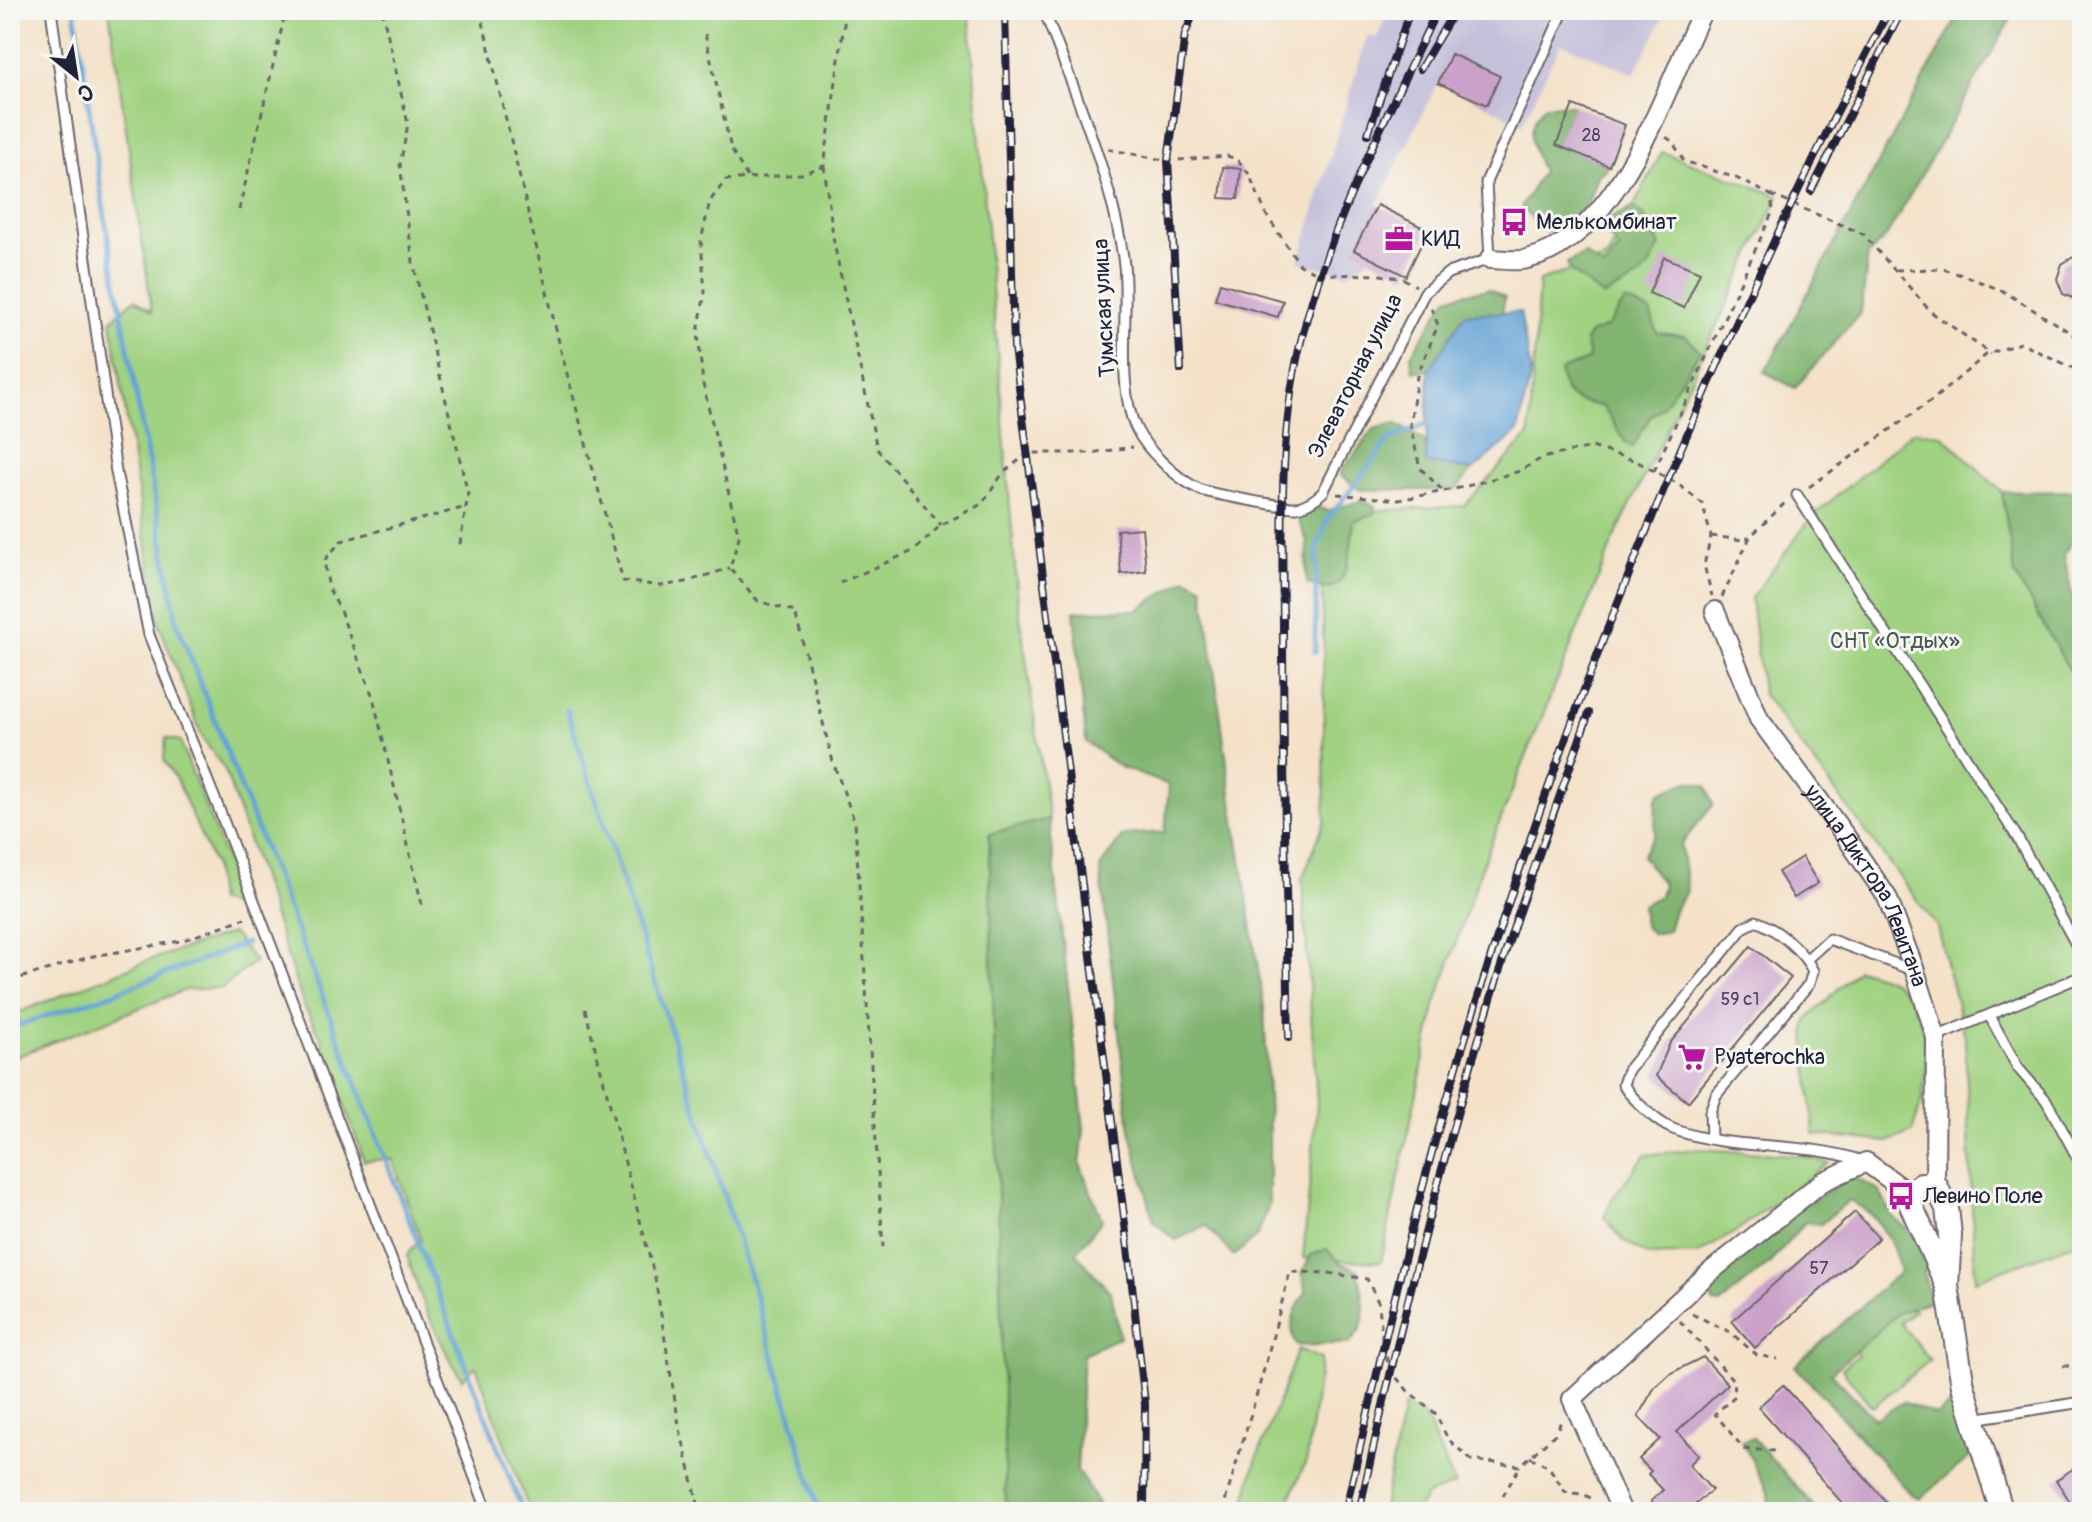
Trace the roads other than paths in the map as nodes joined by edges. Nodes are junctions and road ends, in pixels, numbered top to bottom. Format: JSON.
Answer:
{"nodes":[{"id":1,"x":51,"y":10,"type":"edge"},
{"id":2,"x":1044,"y":10,"type":"edge"},
{"id":3,"x":1564,"y":10,"type":"edge"},
{"id":4,"x":1703,"y":10,"type":"edge"},
{"id":5,"x":1490,"y":259,"type":"junction"},
{"id":6,"x":1201,"y":489,"type":"joint"},
{"id":7,"x":1797,"y":495,"type":"road end"},
{"id":8,"x":1715,"y":611,"type":"road end"},
{"id":9,"x":2082,"y":955,"type":"edge"},
{"id":10,"x":1807,"y":959,"type":"junction"},
{"id":11,"x":1915,"y":971,"type":"junction"},
{"id":12,"x":2082,"y":976,"type":"edge"},
{"id":13,"x":1989,"y":1015,"type":"junction"},
{"id":14,"x":1936,"y":1037,"type":"junction"},
{"id":15,"x":1711,"y":1139,"type":"junction"},
{"id":16,"x":1866,"y":1162,"type":"junction"},
{"id":17,"x":2082,"y":1166,"type":"edge"},
{"id":18,"x":1935,"y":1184,"type":"junction"},
{"id":19,"x":1910,"y":1194,"type":"junction"},
{"id":20,"x":1947,"y":1286,"type":"junction"},
{"id":21,"x":2082,"y":1402,"type":"edge"},
{"id":22,"x":1973,"y":1419,"type":"junction"},
{"id":23,"x":1621,"y":1511,"type":"edge"},
{"id":24,"x":488,"y":1512,"type":"edge"},
{"id":25,"x":2002,"y":1512,"type":"edge"}],
"edges":[{"from":1,"to":24,"type":"lane"},
{"from":2,"to":6,"type":"lane","name":"Тумская улица"},
{"from":3,"to":5,"type":"lane"},
{"from":4,"to":5,"type":"street","name":"Элеваторная улица"},
{"from":5,"to":6,"type":"lane","name":"Элеваторная улица"},
{"from":7,"to":9,"type":"lane"},
{"from":8,"to":11,"type":"street","name":"улица Диктора Левитана"},
{"from":10,"to":11,"type":"lane"},
{"from":10,"to":15,"type":"lane"},
{"from":10,"to":15,"type":"lane"},
{"from":11,"to":14,"type":"street","name":"улица Диктора Левитана"},
{"from":12,"to":13,"type":"lane"},
{"from":13,"to":14,"type":"lane"},
{"from":13,"to":17,"type":"lane"},
{"from":14,"to":18,"type":"street","name":"улица Диктора Левитана"},
{"from":15,"to":16,"type":"lane"},
{"from":16,"to":19,"type":"street"},
{"from":16,"to":23,"type":"street"},
{"from":18,"to":19,"type":"street"},
{"from":18,"to":20,"type":"street","name":"улица Диктора Левитана"},
{"from":19,"to":20,"type":"street","name":"улица Диктора Левитана"},
{"from":20,"to":22,"type":"street","name":"улица Диктора Левитана"},
{"from":21,"to":22,"type":"lane"},
{"from":22,"to":25,"type":"street","name":"улица Диктора Левитана"}]}
